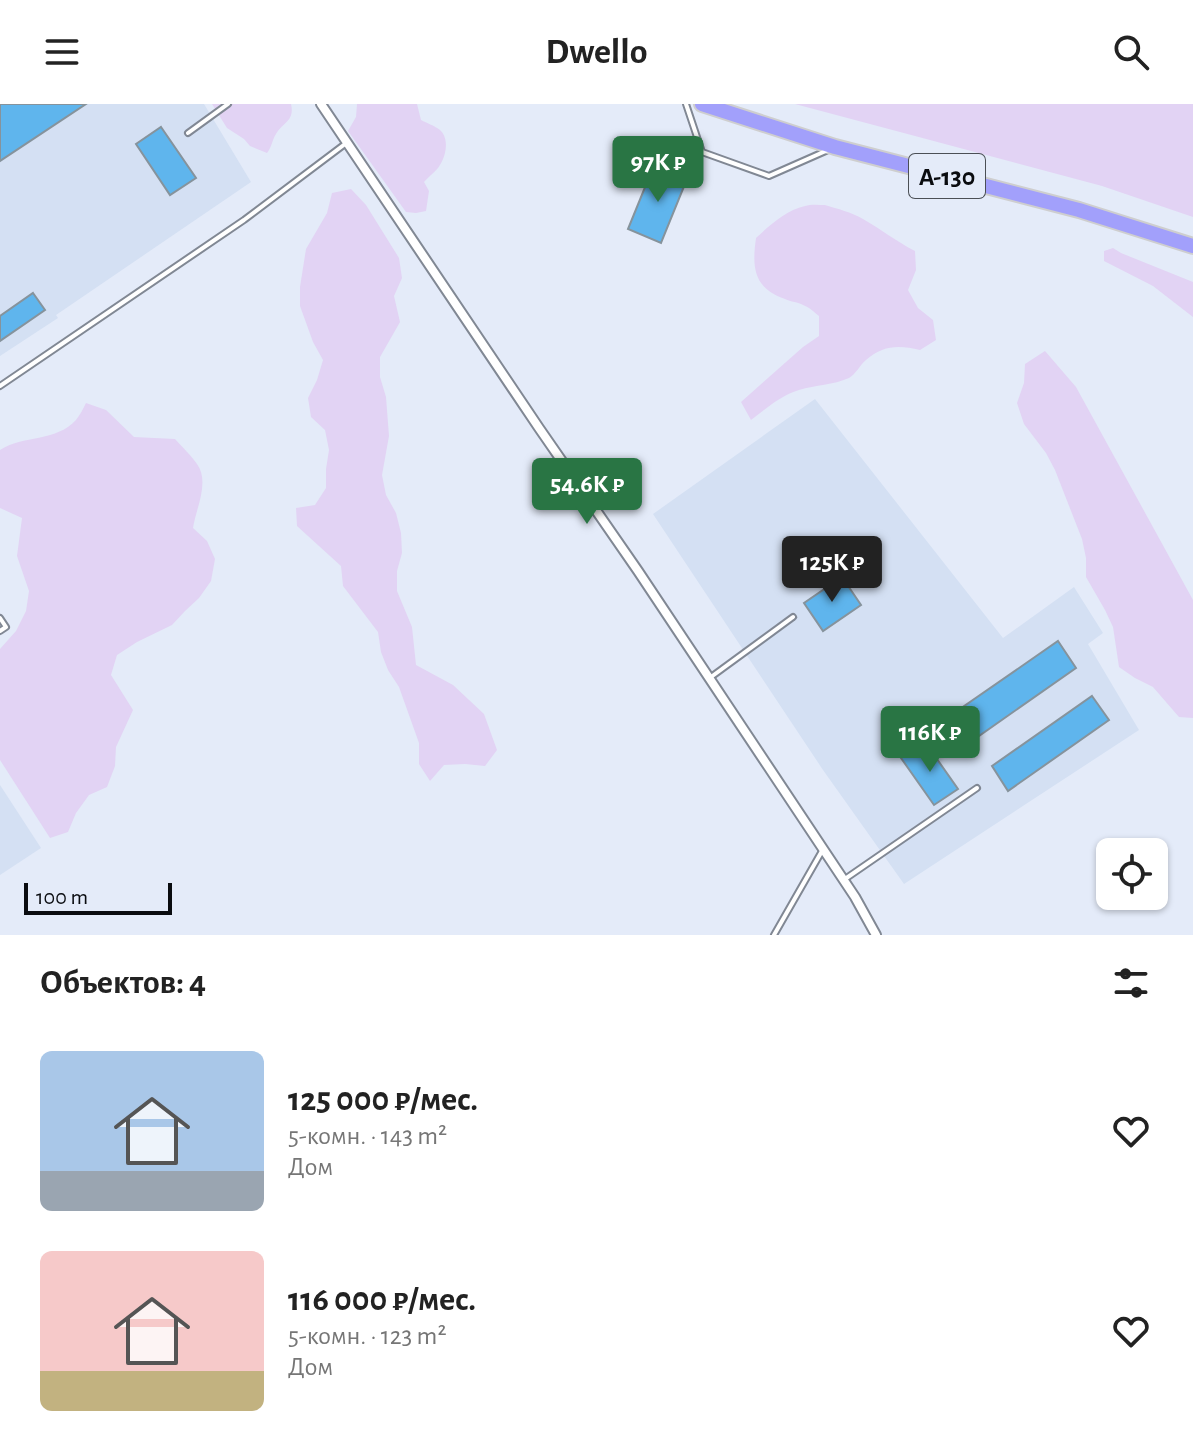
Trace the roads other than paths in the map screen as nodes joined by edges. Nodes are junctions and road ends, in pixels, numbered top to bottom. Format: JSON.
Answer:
{"nodes":[{"id":1,"x":228,"y":104,"type":"edge"},
{"id":2,"x":321,"y":104,"type":"edge"},
{"id":3,"x":686,"y":104,"type":"edge"},
{"id":4,"x":702,"y":104,"type":"edge"},
{"id":5,"x":188,"y":133,"type":"dead end"},
{"id":6,"x":347,"y":143,"type":"junction"},
{"id":7,"x":835,"y":147,"type":"junction"},
{"id":8,"x":1193,"y":246,"type":"edge"},
{"id":9,"x":0,"y":386,"type":"edge"},
{"id":10,"x":793,"y":617,"type":"dead end"},
{"id":11,"x":0,"y":618,"type":"edge"},
{"id":12,"x":0,"y":631,"type":"edge"},
{"id":13,"x":709,"y":678,"type":"junction"},
{"id":14,"x":977,"y":788,"type":"dead end"},
{"id":15,"x":822,"y":851,"type":"junction"},
{"id":16,"x":843,"y":881,"type":"junction"},
{"id":17,"x":774,"y":935,"type":"edge"},
{"id":18,"x":876,"y":935,"type":"edge"}],
"edges":[{"from":1,"to":5,"type":"lane"},
{"from":2,"to":6,"type":"street"},
{"from":3,"to":7,"type":"lane"},
{"from":4,"to":7,"type":"highway","number":"А-130"},
{"from":6,"to":9,"type":"lane"},
{"from":6,"to":13,"type":"street"},
{"from":7,"to":8,"type":"highway","number":"А-130"},
{"from":10,"to":13,"type":"lane"},
{"from":11,"to":12,"type":"lane"},
{"from":13,"to":15,"type":"street"},
{"from":14,"to":16,"type":"lane"},
{"from":15,"to":16,"type":"street"},
{"from":15,"to":17,"type":"lane"},
{"from":16,"to":18,"type":"street"}]}
